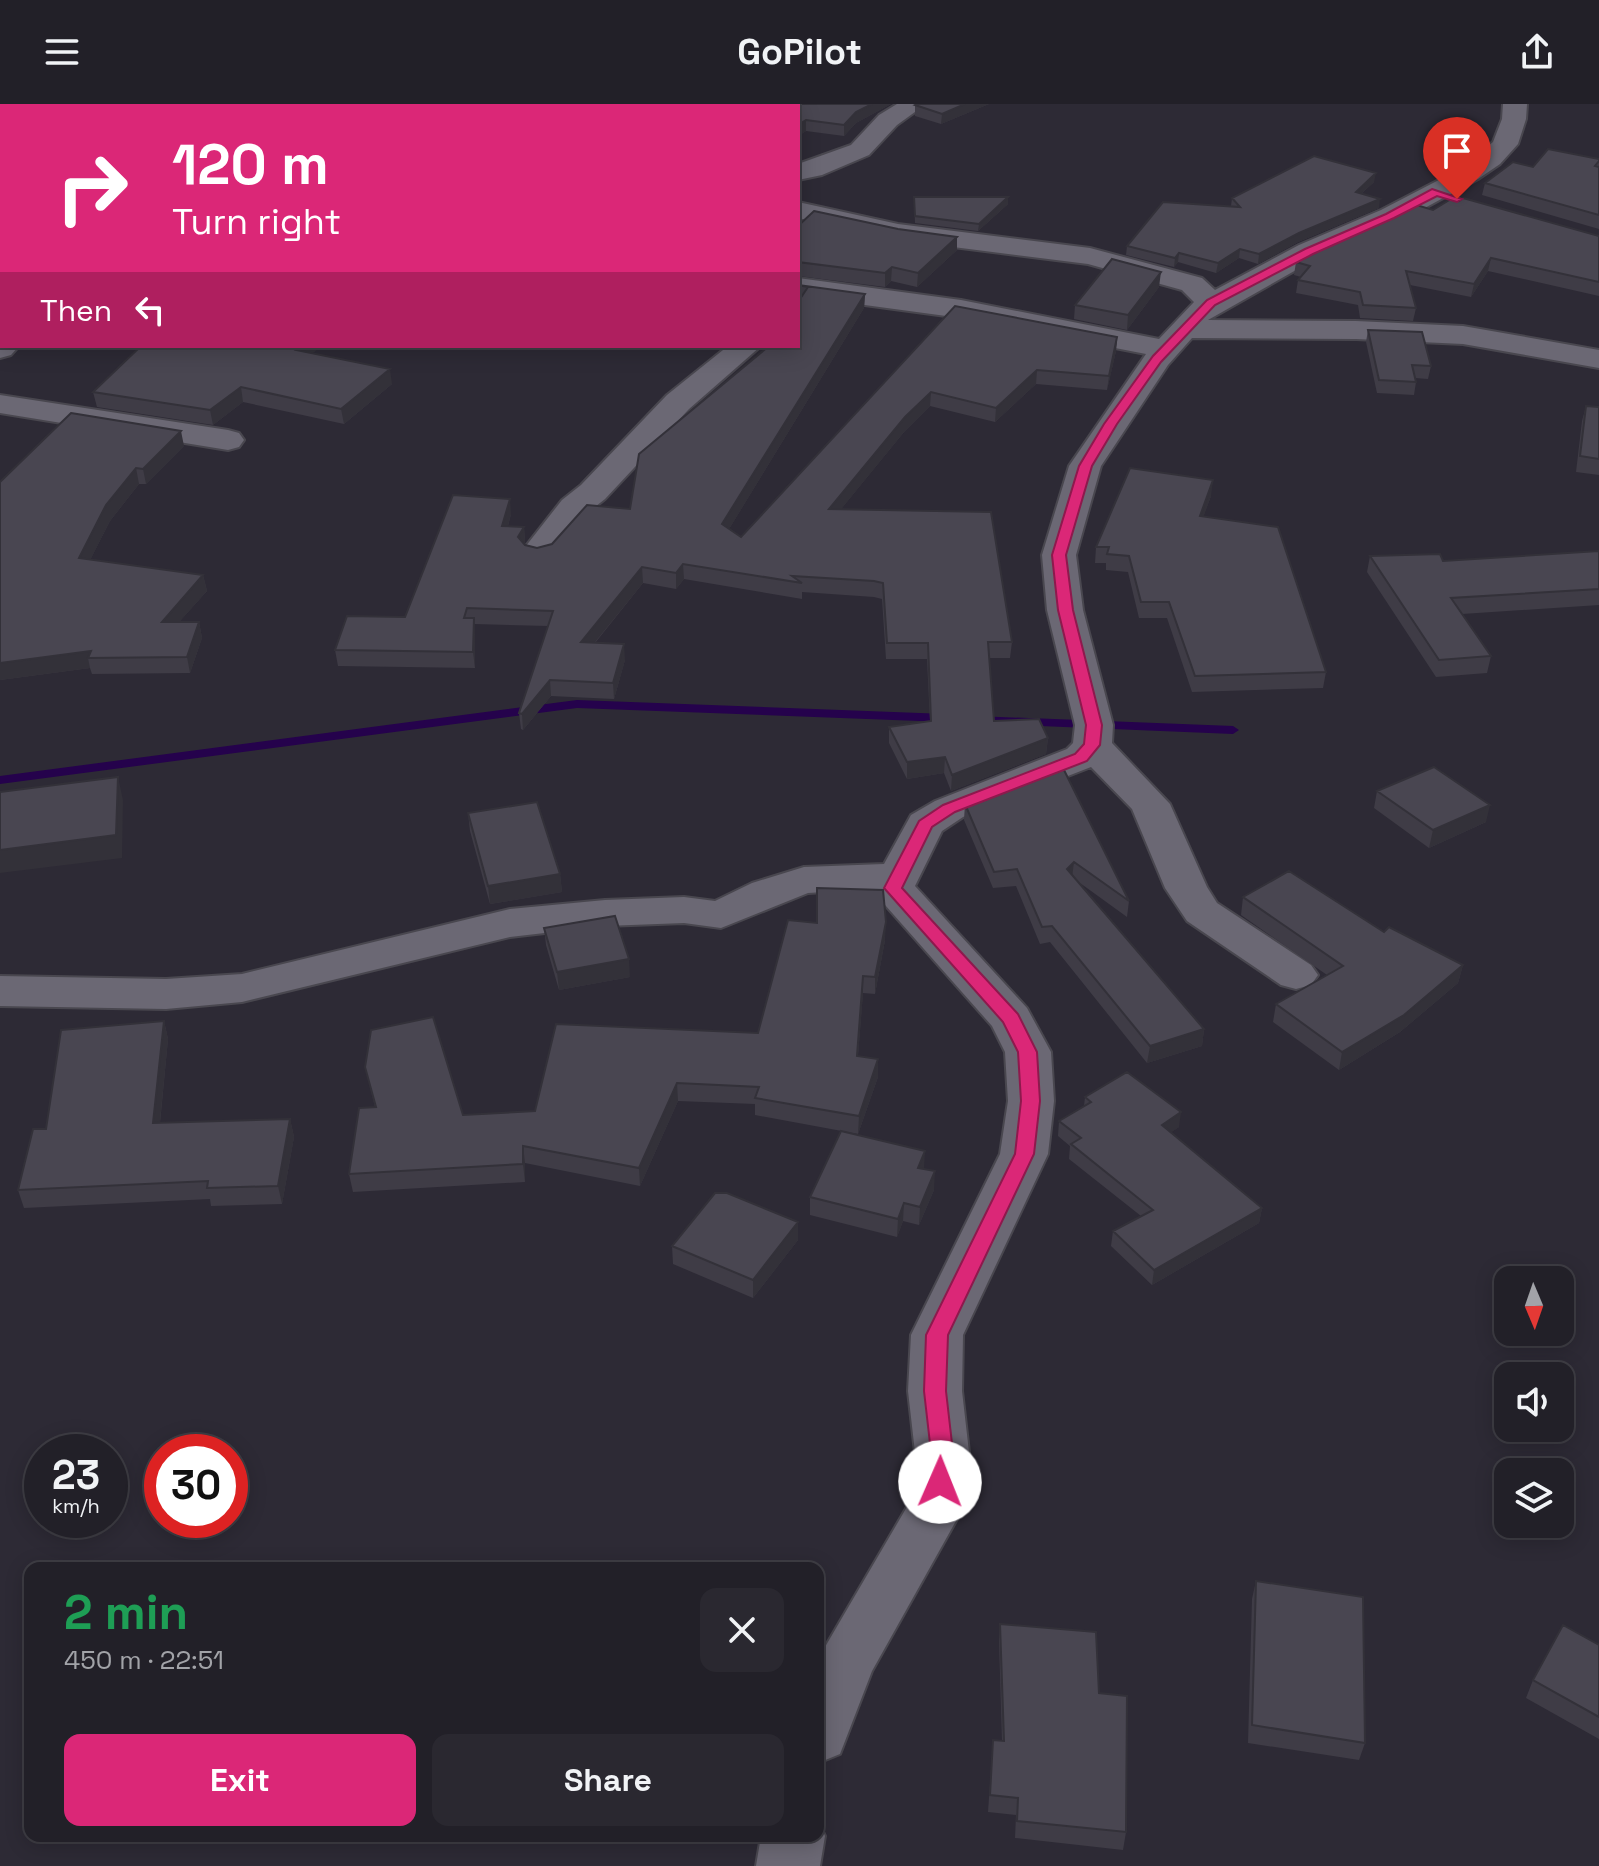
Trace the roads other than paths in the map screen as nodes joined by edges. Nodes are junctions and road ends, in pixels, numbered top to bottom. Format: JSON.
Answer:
{"nodes":[{"id":1,"x":914,"y":104,"type":"edge"},
{"id":2,"x":1515,"y":104,"type":"edge"},
{"id":3,"x":800,"y":172,"type":"edge"},
{"id":4,"x":1436,"y":192,"type":"junction"},
{"id":5,"x":1474,"y":205,"type":"edge"},
{"id":6,"x":800,"y":210,"type":"edge"},
{"id":7,"x":1215,"y":291,"type":"junction"},
{"id":8,"x":803,"y":292,"type":"edge"},
{"id":9,"x":1170,"y":343,"type":"junction"},
{"id":10,"x":744,"y":348,"type":"edge"},
{"id":11,"x":1599,"y":359,"type":"edge"},
{"id":12,"x":0,"y":404,"type":"edge"},
{"id":13,"x":228,"y":440,"type":"dead end"},
{"id":14,"x":539,"y":551,"type":"edge"},
{"id":15,"x":1092,"y":745,"type":"junction"},
{"id":16,"x":893,"y":888,"type":"junction"},
{"id":17,"x":1296,"y":975,"type":"dead end"},
{"id":18,"x":0,"y":991,"type":"edge"},
{"id":19,"x":824,"y":1719,"type":"edge"},
{"id":20,"x":792,"y":1842,"type":"edge"},
{"id":21,"x":788,"y":1866,"type":"edge"}],
"edges":[{"from":1,"to":3,"type":"street"},
{"from":2,"to":4,"type":"street"},
{"from":4,"to":5,"type":"street"},
{"from":4,"to":7,"type":"street"},
{"from":6,"to":7,"type":"street"},
{"from":7,"to":9,"type":"street"},
{"from":8,"to":9,"type":"street"},
{"from":9,"to":11,"type":"street"},
{"from":9,"to":15,"type":"street"},
{"from":10,"to":14,"type":"street"},
{"from":12,"to":13,"type":"street"},
{"from":15,"to":16,"type":"street"},
{"from":15,"to":17,"type":"street"},
{"from":16,"to":18,"type":"street"},
{"from":16,"to":19,"type":"street"},
{"from":20,"to":21,"type":"street"}]}
